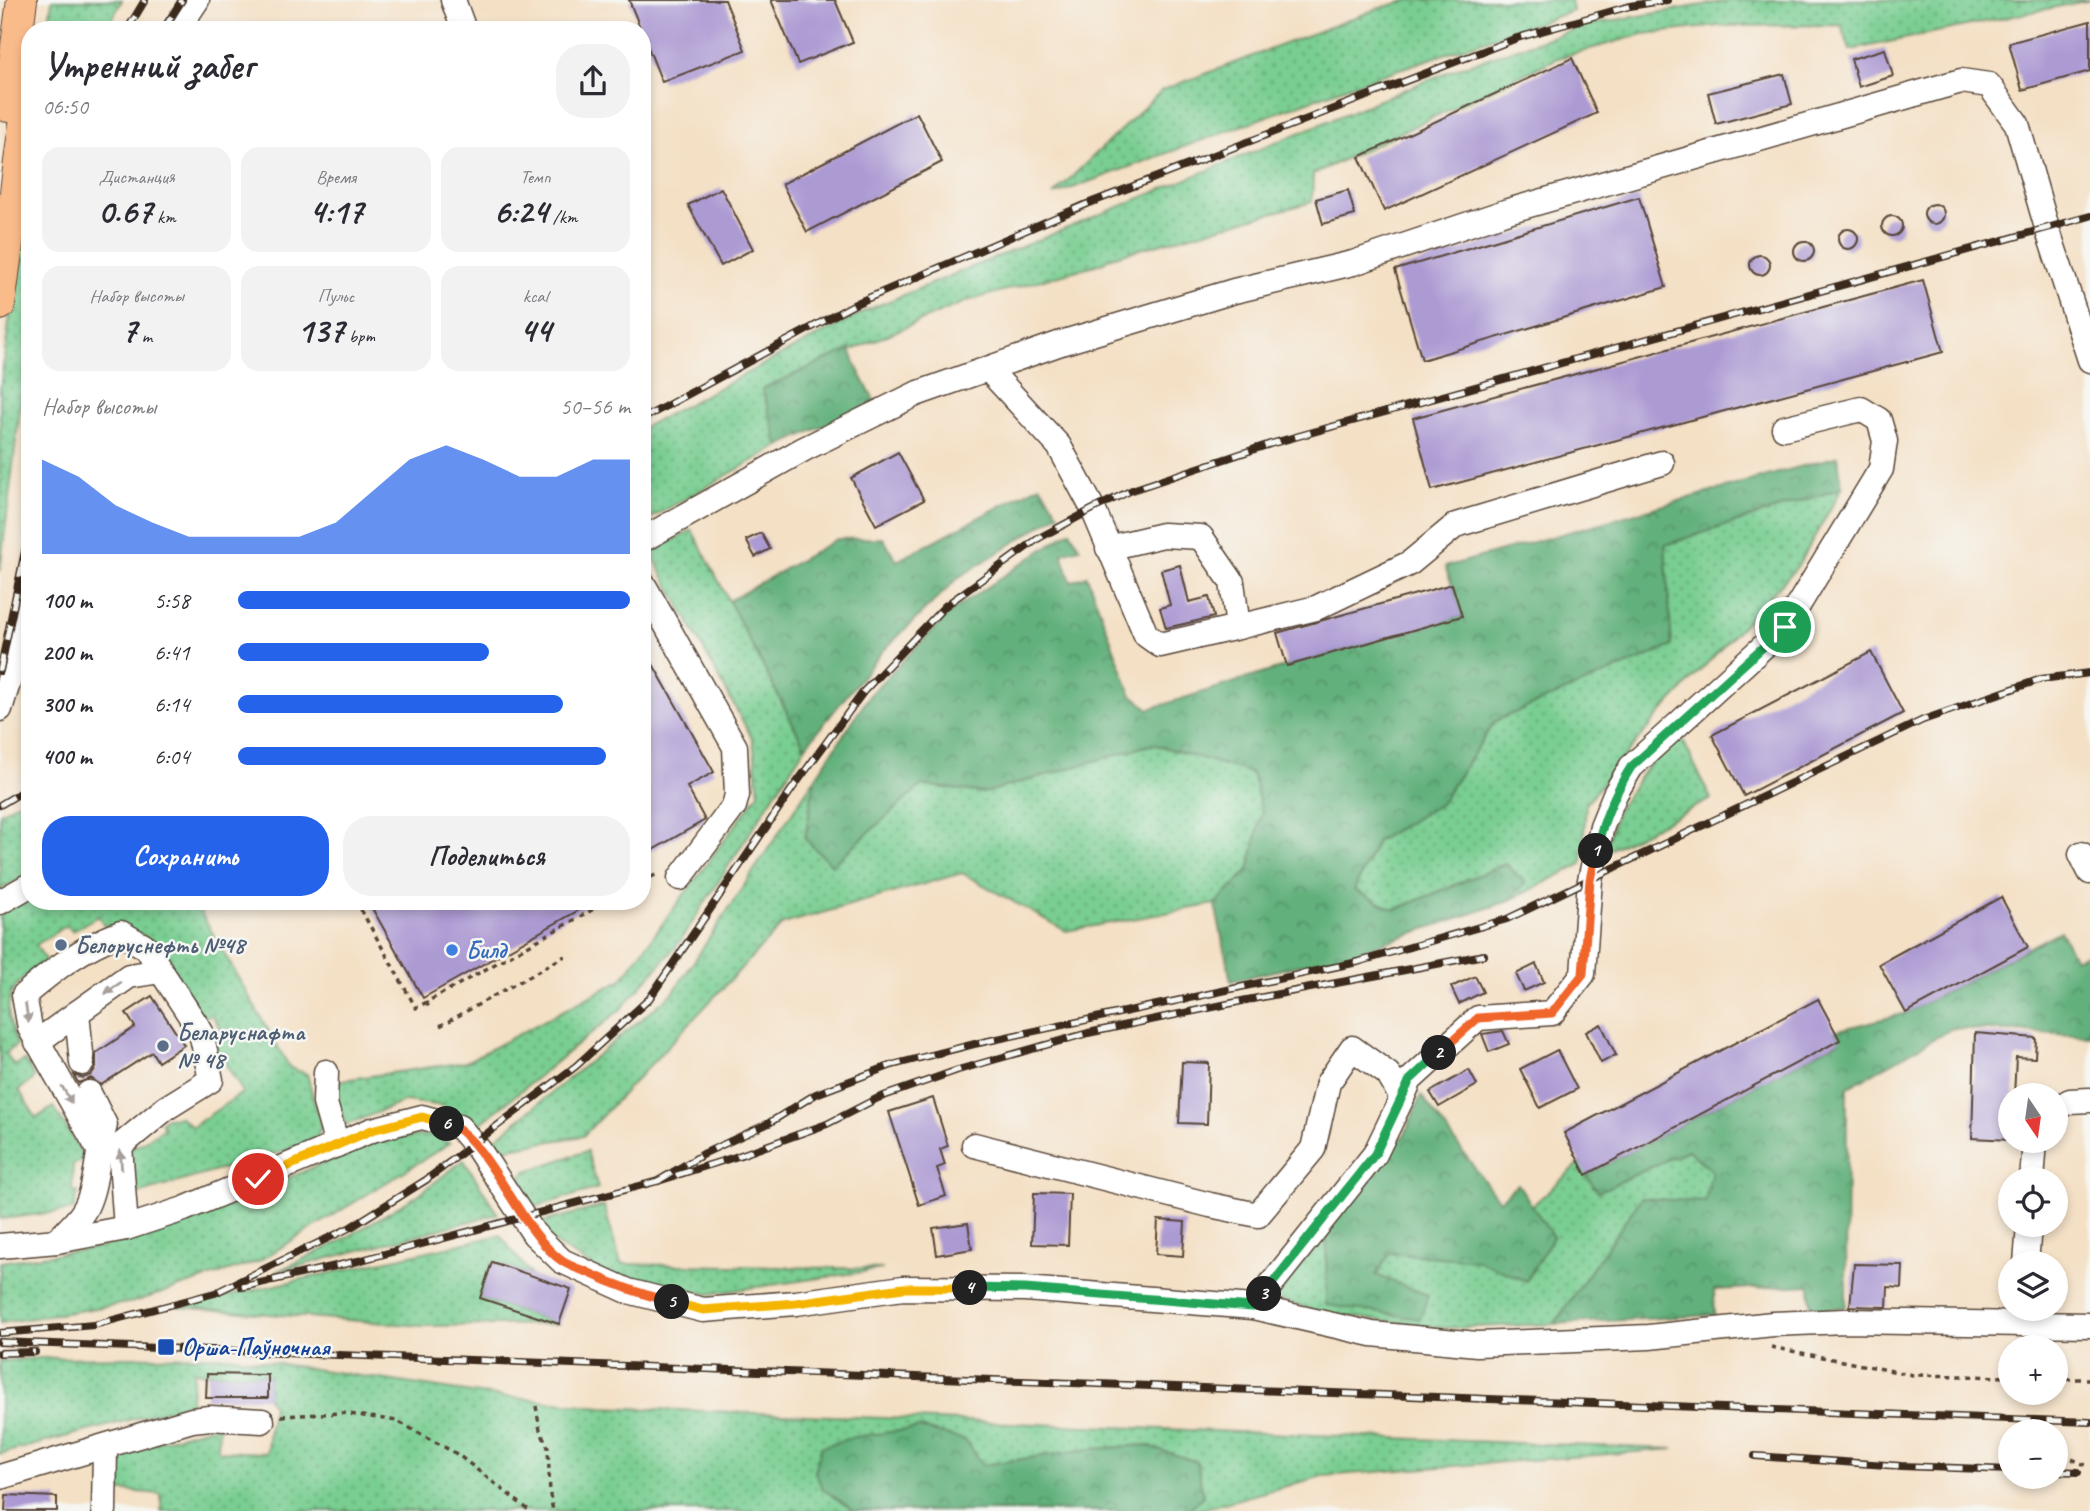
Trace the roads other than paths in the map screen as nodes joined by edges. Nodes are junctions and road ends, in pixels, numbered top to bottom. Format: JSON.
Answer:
{"nodes":[{"id":1,"x":22,"y":0,"type":"edge"},
{"id":2,"x":40,"y":0,"type":"edge"},
{"id":3,"x":197,"y":0,"type":"edge"},
{"id":4,"x":453,"y":0,"type":"edge"},
{"id":5,"x":37,"y":21,"type":"edge"},
{"id":6,"x":183,"y":21,"type":"edge"},
{"id":7,"x":461,"y":21,"type":"edge"},
{"id":8,"x":21,"y":147,"type":"edge"},
{"id":9,"x":0,"y":163,"type":"edge"},
{"id":10,"x":0,"y":305,"type":"edge"},
{"id":11,"x":2090,"y":360,"type":"edge"},
{"id":12,"x":988,"y":369,"type":"junction"},
{"id":13,"x":1784,"y":428,"type":"dead end"},
{"id":14,"x":1662,"y":463,"type":"dead end"},
{"id":15,"x":651,"y":535,"type":"edge"},
{"id":16,"x":1108,"y":548,"type":"junction"},
{"id":17,"x":651,"y":598,"type":"edge"},
{"id":18,"x":1238,"y":627,"type":"junction"},
{"id":19,"x":21,"y":628,"type":"edge"},
{"id":20,"x":0,"y":709,"type":"edge"},
{"id":21,"x":680,"y":878,"type":"dead end"},
{"id":22,"x":21,"y":890,"type":"edge"},
{"id":23,"x":0,"y":902,"type":"edge"},
{"id":24,"x":161,"y":971,"type":"junction"},
{"id":25,"x":78,"y":1013,"type":"junction"},
{"id":26,"x":37,"y":1042,"type":"junction"},
{"id":27,"x":82,"y":1063,"type":"dead end"},
{"id":28,"x":326,"y":1072,"type":"dead end"},
{"id":29,"x":89,"y":1093,"type":"dead end"},
{"id":30,"x":1402,"y":1098,"type":"junction"},
{"id":31,"x":2090,"y":1100,"type":"edge"},
{"id":32,"x":2068,"y":1102,"type":"edge"},
{"id":33,"x":337,"y":1144,"type":"junction"},
{"id":34,"x":974,"y":1145,"type":"dead end"},
{"id":35,"x":98,"y":1148,"type":"junction"},
{"id":36,"x":126,"y":1228,"type":"junction"},
{"id":37,"x":57,"y":1241,"type":"junction"},
{"id":38,"x":0,"y":1246,"type":"edge"},
{"id":39,"x":1253,"y":1307,"type":"junction"},
{"id":40,"x":1998,"y":1317,"type":"edge"},
{"id":41,"x":2059,"y":1321,"type":"edge"},
{"id":42,"x":2090,"y":1325,"type":"edge"},
{"id":43,"x":261,"y":1421,"type":"road end"},
{"id":44,"x":105,"y":1448,"type":"junction"},
{"id":45,"x":0,"y":1476,"type":"edge"},
{"id":46,"x":104,"y":1511,"type":"edge"}],
"edges":[{"from":1,"to":9,"type":"main road"},
{"from":2,"to":5,"type":"main road"},
{"from":3,"to":6,"type":"lane"},
{"from":4,"to":7,"type":"lane"},
{"from":8,"to":10,"type":"main road"},
{"from":11,"to":12,"type":"lane"},
{"from":12,"to":15,"type":"lane"},
{"from":12,"to":16,"type":"lane"},
{"from":13,"to":30,"type":"lane"},
{"from":14,"to":18,"type":"lane"},
{"from":16,"to":18,"type":"lane"},
{"from":16,"to":18,"type":"lane"},
{"from":17,"to":21,"type":"lane"},
{"from":19,"to":20,"type":"lane"},
{"from":22,"to":23,"type":"lane"},
{"from":24,"to":25,"type":"lane","one_way":true},
{"from":24,"to":26,"type":"lane","one_way":true},
{"from":36,"to":24,"type":"lane","one_way":true},
{"from":25,"to":26,"type":"lane"},
{"from":25,"to":27,"type":"lane"},
{"from":26,"to":35,"type":"lane","one_way":true},
{"from":28,"to":33,"type":"lane"},
{"from":29,"to":35,"type":"lane"},
{"from":30,"to":34,"type":"lane"},
{"from":30,"to":39,"type":"lane"},
{"from":31,"to":32,"type":"lane"},
{"from":33,"to":36,"type":"lane"},
{"from":33,"to":39,"type":"lane"},
{"from":35,"to":37,"type":"lane"},
{"from":36,"to":37,"type":"lane"},
{"from":37,"to":38,"type":"lane"},
{"from":39,"to":40,"type":"lane"},
{"from":41,"to":42,"type":"lane"},
{"from":43,"to":44,"type":"lane"},
{"from":44,"to":45,"type":"lane"},
{"from":44,"to":46,"type":"lane"}]}
